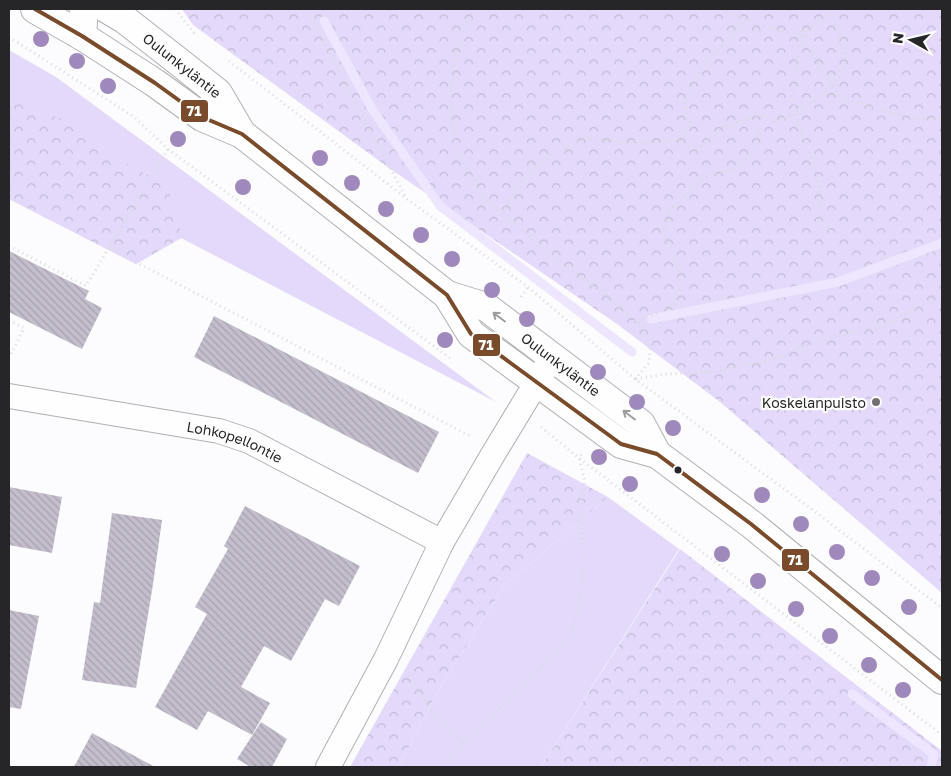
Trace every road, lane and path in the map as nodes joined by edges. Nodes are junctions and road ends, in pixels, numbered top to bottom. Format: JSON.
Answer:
{"nodes":[{"id":1,"x":35,"y":9,"type":"edge"},
{"id":2,"x":84,"y":9,"type":"edge"},
{"id":3,"x":175,"y":9,"type":"edge"},
{"id":4,"x":306,"y":9,"type":"edge"},
{"id":5,"x":475,"y":9,"type":"edge"},
{"id":6,"x":722,"y":9,"type":"edge"},
{"id":7,"x":832,"y":10,"type":"edge"},
{"id":8,"x":120,"y":12,"type":"edge"},
{"id":9,"x":747,"y":19,"type":"junction"},
{"id":10,"x":802,"y":31,"type":"junction"},
{"id":11,"x":82,"y":36,"type":"junction"},
{"id":12,"x":9,"y":37,"type":"edge"},
{"id":13,"x":201,"y":39,"type":"dead end"},
{"id":14,"x":224,"y":56,"type":"dead end"},
{"id":15,"x":832,"y":87,"type":"junction"},
{"id":16,"x":796,"y":114,"type":"junction"},
{"id":17,"x":756,"y":116,"type":"junction"},
{"id":18,"x":942,"y":119,"type":"edge"},
{"id":19,"x":242,"y":134,"type":"junction"},
{"id":20,"x":680,"y":141,"type":"junction"},
{"id":21,"x":168,"y":148,"type":"junction"},
{"id":22,"x":407,"y":199,"type":"junction"},
{"id":23,"x":503,"y":212,"type":"junction"},
{"id":24,"x":830,"y":231,"type":"dead end"},
{"id":25,"x":9,"y":246,"type":"edge"},
{"id":26,"x":109,"y":248,"type":"junction"},
{"id":27,"x":942,"y":279,"type":"edge"},
{"id":28,"x":448,"y":295,"type":"junction"},
{"id":29,"x":9,"y":320,"type":"edge"},
{"id":30,"x":638,"y":322,"type":"junction"},
{"id":31,"x":552,"y":357,"type":"junction"},
{"id":32,"x":9,"y":358,"type":"edge"},
{"id":33,"x":456,"y":362,"type":"dead end"},
{"id":34,"x":635,"y":379,"type":"junction"},
{"id":35,"x":537,"y":382,"type":"junction"},
{"id":36,"x":9,"y":396,"type":"edge"},
{"id":37,"x":542,"y":428,"type":"dead end"},
{"id":38,"x":478,"y":440,"type":"dead end"},
{"id":39,"x":657,"y":454,"type":"junction"},
{"id":40,"x":579,"y":458,"type":"junction"},
{"id":41,"x":442,"y":542,"type":"junction"},
{"id":42,"x":942,"y":608,"type":"edge"},
{"id":43,"x":386,"y":659,"type":"junction"},
{"id":44,"x":942,"y":680,"type":"edge"},
{"id":45,"x":942,"y":735,"type":"edge"},
{"id":46,"x":464,"y":743,"type":"junction"},
{"id":47,"x":328,"y":767,"type":"edge"},
{"id":48,"x":445,"y":767,"type":"edge"}],
"edges":[{"from":1,"to":11,"type":"main road","name":"Oulunkyläntie"},
{"from":2,"to":11,"type":"main road"},
{"from":3,"to":13,"type":"path"},
{"from":4,"to":22,"type":"path"},
{"from":5,"to":23,"type":"path"},
{"from":6,"to":9,"type":"path"},
{"from":7,"to":10,"type":"path"},
{"from":7,"to":15,"type":"path"},
{"from":8,"to":11,"type":"main road"},
{"from":8,"to":19,"type":"main road","name":"Oulunkyläntie"},
{"from":9,"to":10,"type":"path"},
{"from":9,"to":20,"type":"path"},
{"from":10,"to":15,"type":"path"},
{"from":10,"to":16,"type":"path"},
{"from":11,"to":19,"type":"main road","name":"Oulunkyläntie"},
{"from":12,"to":21,"type":"path"},
{"from":14,"to":22,"type":"path"},
{"from":15,"to":16,"type":"path"},
{"from":15,"to":18,"type":"path"},
{"from":16,"to":17,"type":"path"},
{"from":16,"to":24,"type":"path"},
{"from":17,"to":20,"type":"path"},
{"from":17,"to":30,"type":"path"},
{"from":19,"to":28,"type":"main road","name":"Oulunkyläntie"},
{"from":20,"to":23,"type":"path"},
{"from":21,"to":26,"type":"path"},
{"from":21,"to":33,"type":"path"},
{"from":22,"to":34,"type":"path"},
{"from":23,"to":30,"type":"path"},
{"from":25,"to":26,"type":"path"},
{"from":26,"to":38,"type":"path"},
{"from":27,"to":34,"type":"path"},
{"from":31,"to":28,"type":"main road","name":"Oulunkyläntie","one_way":true},
{"from":28,"to":35,"type":"main road","name":"Oulunkyläntie"},
{"from":29,"to":32,"type":"path"},
{"from":30,"to":34,"type":"path"},
{"from":31,"to":35,"type":"street"},
{"from":39,"to":31,"type":"main road","name":"Oulunkyläntie","one_way":true},
{"from":34,"to":42,"type":"path"},
{"from":35,"to":39,"type":"main road","name":"Oulunkyläntie"},
{"from":35,"to":41,"type":"street"},
{"from":36,"to":41,"type":"street","name":"Lohkopellontie"},
{"from":37,"to":40,"type":"path"},
{"from":39,"to":44,"type":"main road","name":"Oulunkyläntie"},
{"from":40,"to":45,"type":"path"},
{"from":40,"to":46,"type":"path"},
{"from":41,"to":43,"type":"street"},
{"from":43,"to":46,"type":"path"},
{"from":43,"to":47,"type":"street"},
{"from":46,"to":48,"type":"path"}]}
